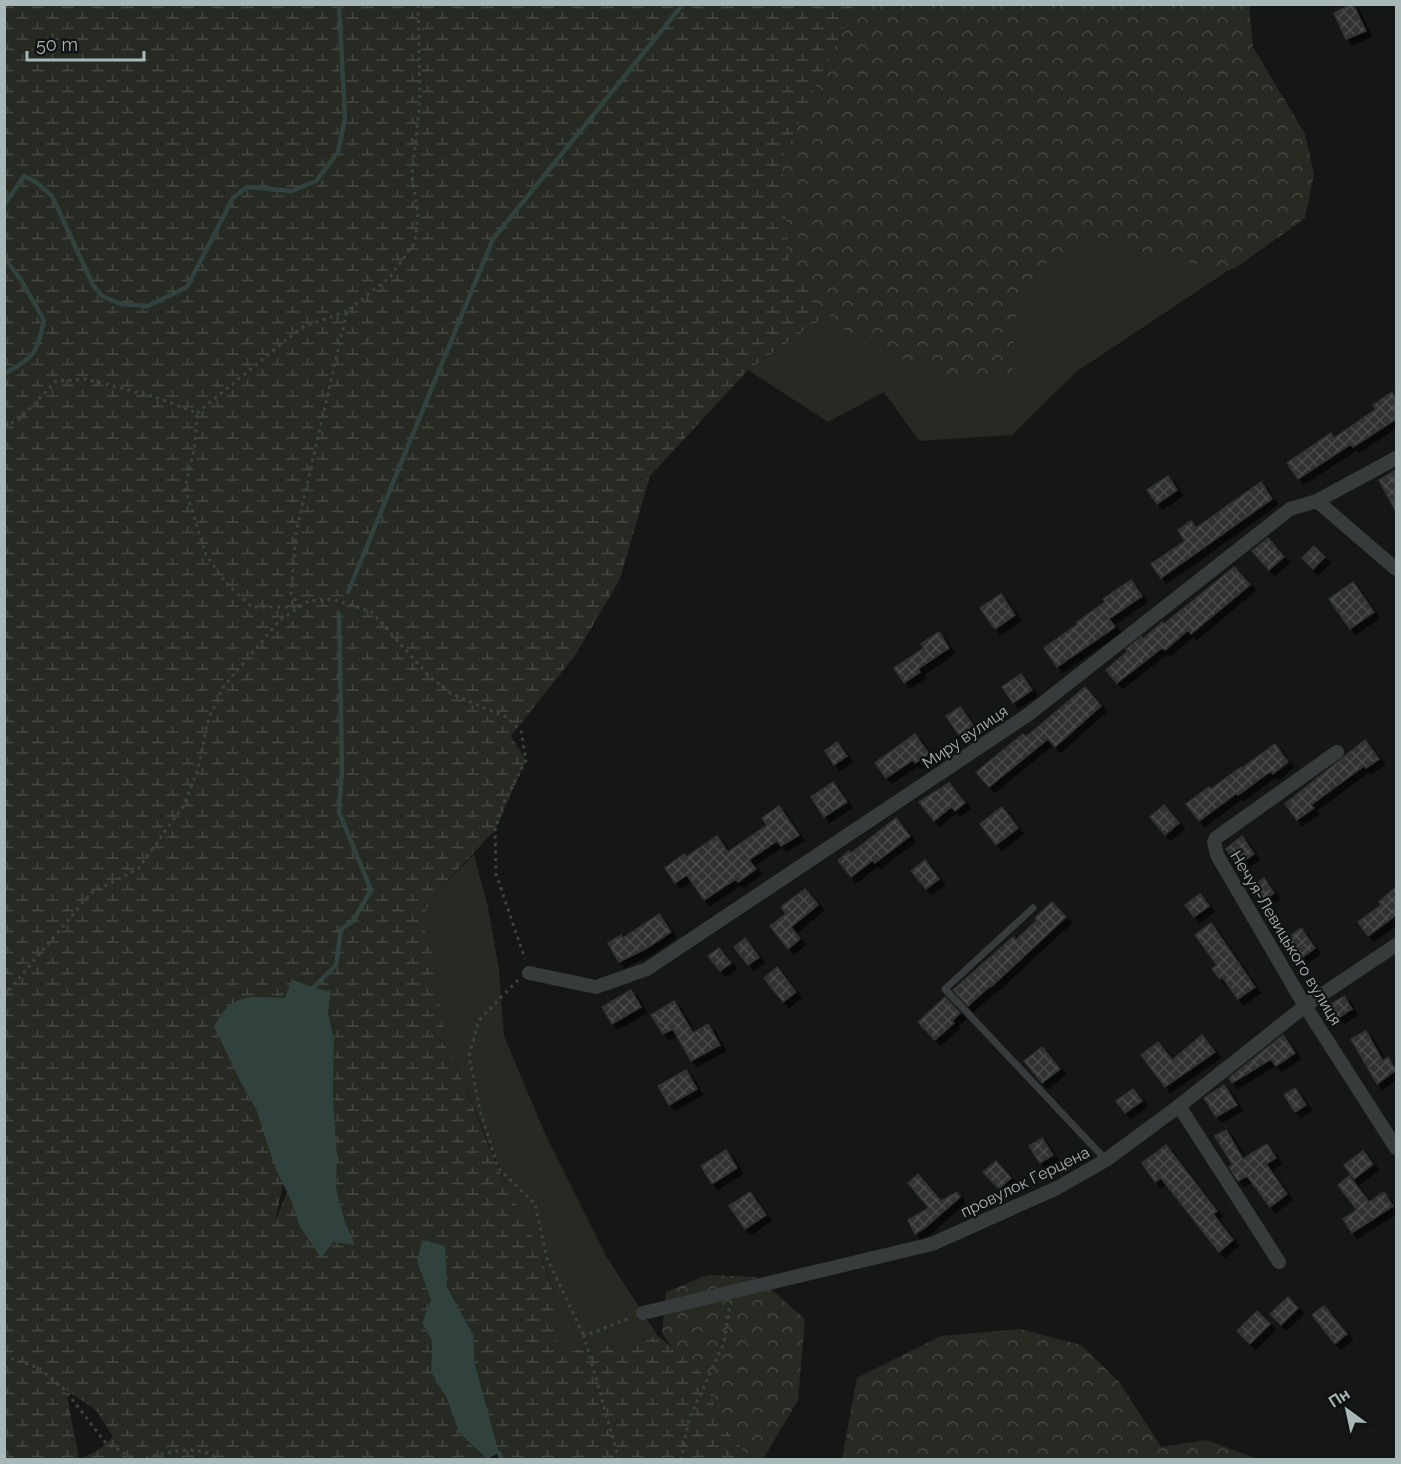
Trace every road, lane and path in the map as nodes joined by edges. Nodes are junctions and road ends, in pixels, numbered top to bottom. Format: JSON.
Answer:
{"nodes":[{"id":1,"x":418,"y":4,"type":"edge"},
{"id":2,"x":347,"y":311,"type":"junction"},
{"id":3,"x":197,"y":413,"type":"junction"},
{"id":4,"x":4,"y":426,"type":"edge"},
{"id":5,"x":1396,"y":458,"type":"edge"},
{"id":6,"x":1317,"y":501,"type":"junction"},
{"id":7,"x":1396,"y":568,"type":"edge"},
{"id":8,"x":300,"y":607,"type":"junction"},
{"id":9,"x":1337,"y":752,"type":"dead end"},
{"id":10,"x":1033,"y":908,"type":"dead end"},
{"id":11,"x":1396,"y":945,"type":"edge"},
{"id":12,"x":529,"y":973,"type":"junction"},
{"id":13,"x":4,"y":996,"type":"edge"},
{"id":14,"x":1305,"y":1006,"type":"junction"},
{"id":15,"x":1179,"y":1106,"type":"junction"},
{"id":16,"x":1396,"y":1148,"type":"edge"},
{"id":17,"x":1106,"y":1160,"type":"junction"},
{"id":18,"x":1280,"y":1262,"type":"dead end"},
{"id":19,"x":732,"y":1292,"type":"junction"},
{"id":20,"x":643,"y":1313,"type":"joint"},
{"id":21,"x":584,"y":1336,"type":"junction"},
{"id":22,"x":4,"y":1356,"type":"edge"},
{"id":23,"x":138,"y":1460,"type":"edge"},
{"id":24,"x":219,"y":1460,"type":"edge"},
{"id":25,"x":619,"y":1460,"type":"edge"},
{"id":26,"x":681,"y":1460,"type":"edge"}],
"edges":[{"from":1,"to":2,"type":"path"},
{"from":2,"to":3,"type":"path"},
{"from":2,"to":8,"type":"path"},
{"from":3,"to":4,"type":"path"},
{"from":3,"to":8,"type":"path"},
{"from":5,"to":6,"type":"street","name":"Миру вулиця"},
{"from":6,"to":7,"type":"street"},
{"from":6,"to":12,"type":"street","name":"Миру вулиця"},
{"from":8,"to":12,"type":"path"},
{"from":8,"to":13,"type":"path"},
{"from":9,"to":14,"type":"street","name":"Нечуя-Левицького вулиця"},
{"from":10,"to":17,"type":"lane"},
{"from":11,"to":14,"type":"street","name":"провулок Герцена"},
{"from":12,"to":21,"type":"path"},
{"from":14,"to":15,"type":"street","name":"провулок Герцена"},
{"from":14,"to":16,"type":"street","name":"Нечуя-Левицького вулиця"},
{"from":15,"to":17,"type":"street","name":"провулок Герцена"},
{"from":15,"to":18,"type":"street"},
{"from":17,"to":19,"type":"street","name":"провулок Герцена"},
{"from":19,"to":20,"type":"street","name":"провулок Герцена"},
{"from":19,"to":26,"type":"path"},
{"from":20,"to":21,"type":"path"},
{"from":21,"to":25,"type":"path"},
{"from":22,"to":23,"type":"path"},
{"from":23,"to":24,"type":"path"}]}
